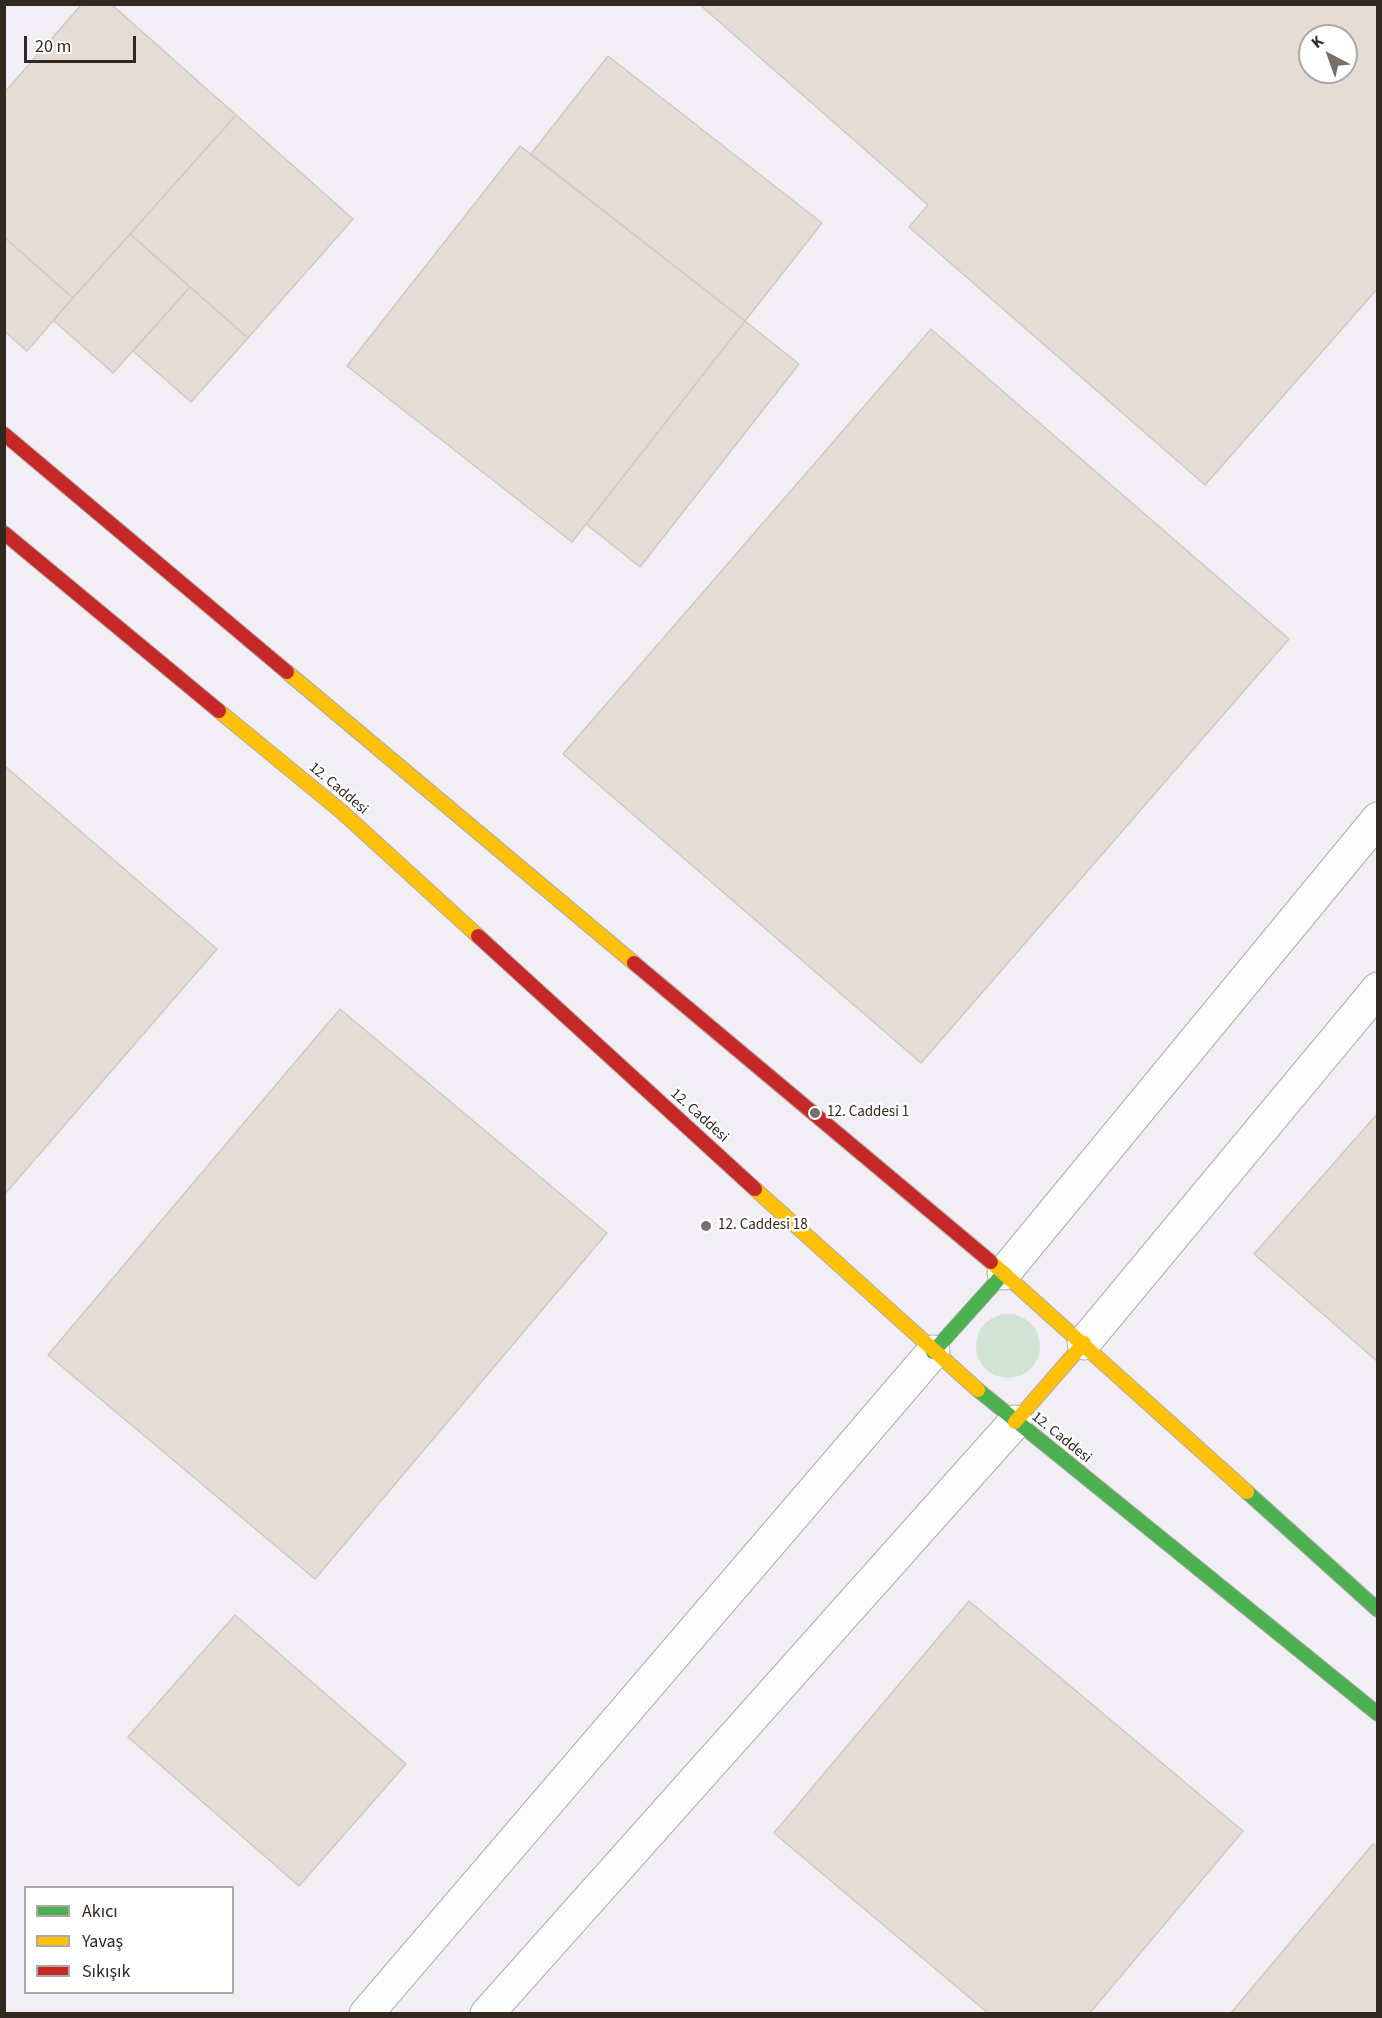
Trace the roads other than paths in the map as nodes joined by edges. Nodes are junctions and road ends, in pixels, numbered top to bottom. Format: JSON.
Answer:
{"nodes":[{"id":1,"x":4,"y":434,"type":"edge"},
{"id":2,"x":4,"y":533,"type":"edge"},
{"id":3,"x":1377,"y":819,"type":"edge"},
{"id":4,"x":1377,"y":989,"type":"edge"},
{"id":5,"x":1004,"y":1273,"type":"junction"},
{"id":6,"x":1084,"y":1343,"type":"junction"},
{"id":7,"x":933,"y":1352,"type":"junction"},
{"id":8,"x":1015,"y":1422,"type":"junction"},
{"id":9,"x":1377,"y":1610,"type":"edge"},
{"id":10,"x":1377,"y":1714,"type":"edge"},
{"id":11,"x":366,"y":2013,"type":"edge"},
{"id":12,"x":487,"y":2013,"type":"edge"}],
"edges":[{"from":1,"to":5,"type":"street"},
{"from":2,"to":7,"type":"street","name":"12. Caddesi"},
{"from":3,"to":5,"type":"street"},
{"from":4,"to":6,"type":"street"},
{"from":5,"to":6,"type":"street"},
{"from":5,"to":7,"type":"street"},
{"from":6,"to":8,"type":"street"},
{"from":6,"to":9,"type":"street"},
{"from":7,"to":8,"type":"street","name":"12. Caddesi"},
{"from":7,"to":11,"type":"street"},
{"from":8,"to":10,"type":"street","name":"12. Caddesi"},
{"from":8,"to":12,"type":"street"}]}
